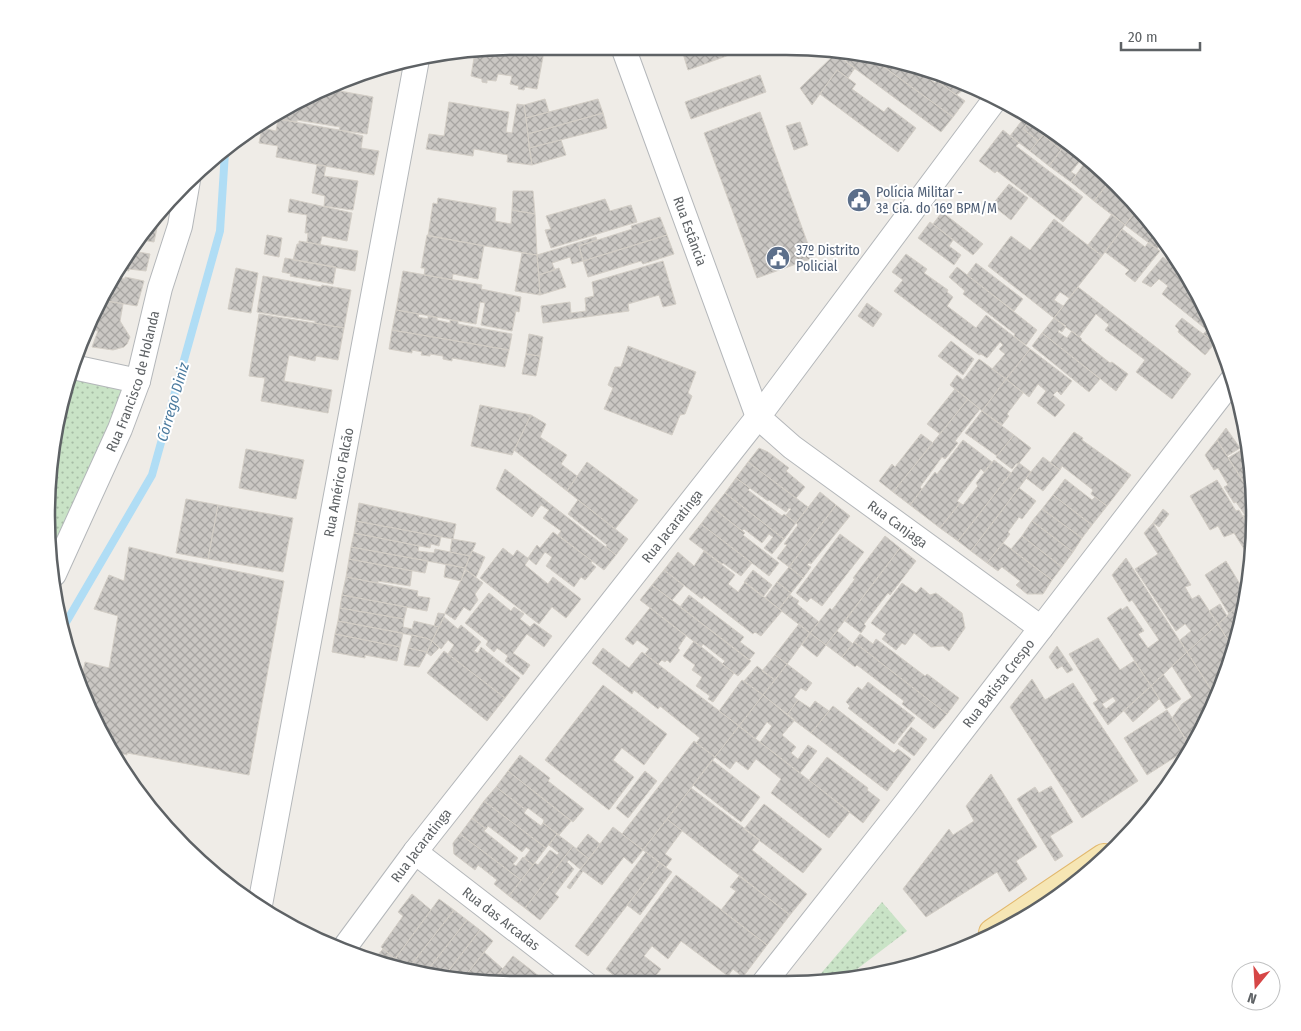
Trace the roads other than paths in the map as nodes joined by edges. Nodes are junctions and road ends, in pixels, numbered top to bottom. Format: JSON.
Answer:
{"nodes":[{"id":1,"x":626,"y":55,"type":"edge"},
{"id":2,"x":416,"y":66,"type":"edge"},
{"id":3,"x":992,"y":104,"type":"edge"},
{"id":4,"x":185,"y":195,"type":"edge"},
{"id":5,"x":79,"y":368,"type":"edge"},
{"id":6,"x":138,"y":381,"type":"junction"},
{"id":7,"x":1227,"y":386,"type":"edge"},
{"id":8,"x":758,"y":417,"type":"junction"},
{"id":9,"x":57,"y":559,"type":"edge"},
{"id":10,"x":1041,"y":628,"type":"junction"},
{"id":11,"x":415,"y":852,"type":"junction"},
{"id":12,"x":261,"y":899,"type":"edge"},
{"id":13,"x":347,"y":944,"type":"edge"},
{"id":14,"x":577,"y":976,"type":"edge"},
{"id":15,"x":769,"y":976,"type":"edge"}],
"edges":[{"from":1,"to":8,"type":"street","name":"Rua Estância"},
{"from":2,"to":12,"type":"street","name":"Rua Américo Falcão"},
{"from":3,"to":8,"type":"street","name":"Rua Jacaratinga"},
{"from":4,"to":6,"type":"street","name":"Rua Francisco de Holanda"},
{"from":5,"to":6,"type":"street"},
{"from":6,"to":9,"type":"street","name":"Rua Francisco de Holanda"},
{"from":7,"to":10,"type":"street","name":"Rua Batista Crespo"},
{"from":8,"to":10,"type":"street","name":"Rua Canjaga"},
{"from":8,"to":11,"type":"street","name":"Rua Jacaratinga"},
{"from":10,"to":15,"type":"street","name":"Rua Batista Crespo"},
{"from":11,"to":13,"type":"street","name":"Rua Jacaratinga"},
{"from":11,"to":14,"type":"street","name":"Rua das Arcadas"}]}
